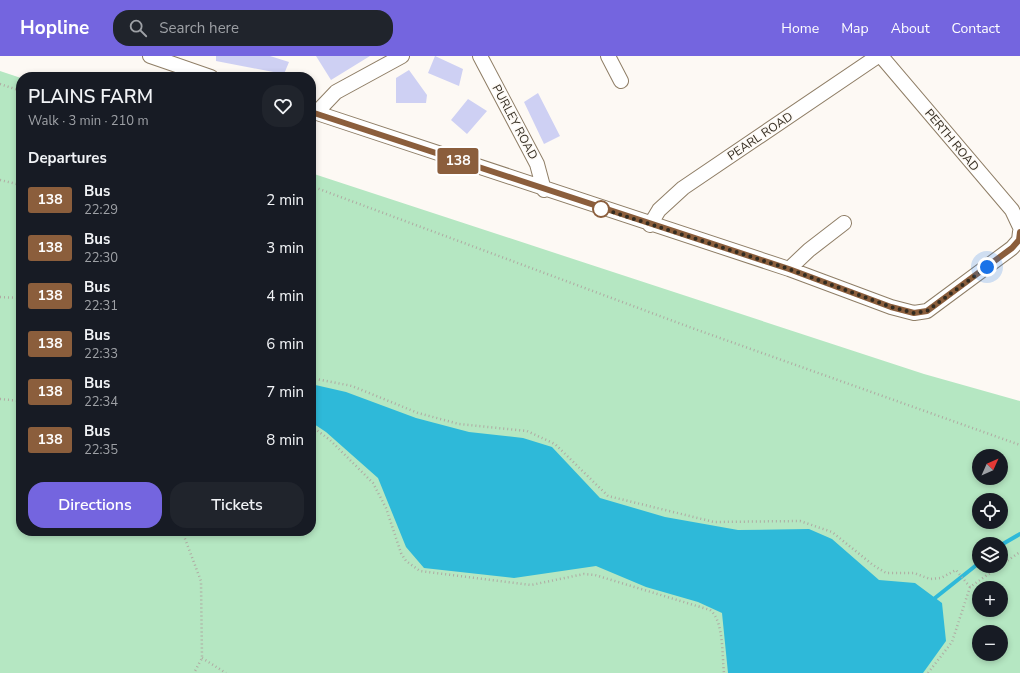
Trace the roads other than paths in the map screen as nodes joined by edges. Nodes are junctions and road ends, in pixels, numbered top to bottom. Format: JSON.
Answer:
{"nodes":[{"id":1,"x":150,"y":56,"type":"edge"},
{"id":2,"x":402,"y":56,"type":"edge"},
{"id":3,"x":480,"y":56,"type":"edge"},
{"id":4,"x":608,"y":56,"type":"edge"},
{"id":5,"x":878,"y":56,"type":"edge"},
{"id":6,"x":881,"y":56,"type":"edge"},
{"id":7,"x":196,"y":72,"type":"edge"},
{"id":8,"x":622,"y":81,"type":"dead end"},
{"id":9,"x":316,"y":110,"type":"edge"},
{"id":10,"x":316,"y":113,"type":"edge"},
{"id":11,"x":544,"y":190,"type":"junction"},
{"id":12,"x":844,"y":223,"type":"dead end"},
{"id":13,"x":650,"y":225,"type":"junction"},
{"id":14,"x":1020,"y":227,"type":"edge"},
{"id":15,"x":1020,"y":232,"type":"edge"},
{"id":16,"x":789,"y":269,"type":"junction"}],
"edges":[{"from":1,"to":7,"type":"street"},
{"from":2,"to":9,"type":"street"},
{"from":3,"to":11,"type":"street","name":"PURLEY ROAD"},
{"from":4,"to":8,"type":"street"},
{"from":5,"to":13,"type":"street","name":"PEARL ROAD"},
{"from":6,"to":14,"type":"street","name":"PERTH ROAD"},
{"from":10,"to":11,"type":"street"},
{"from":11,"to":13,"type":"street"},
{"from":12,"to":16,"type":"street"},
{"from":13,"to":16,"type":"street"},
{"from":15,"to":16,"type":"street"}]}
